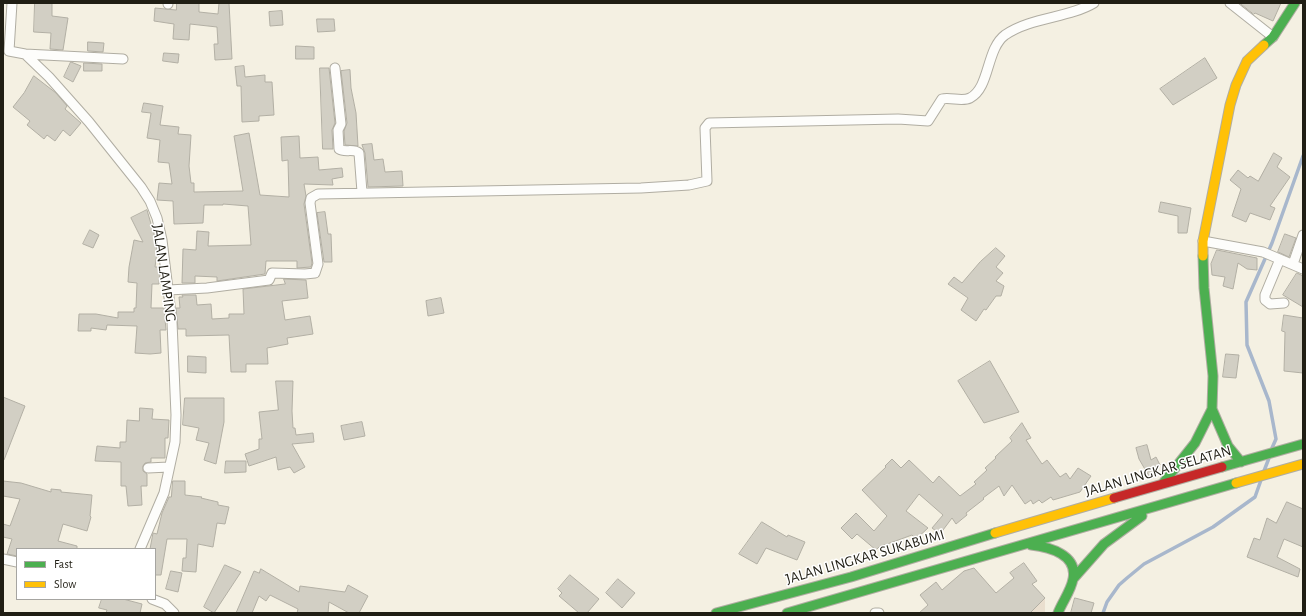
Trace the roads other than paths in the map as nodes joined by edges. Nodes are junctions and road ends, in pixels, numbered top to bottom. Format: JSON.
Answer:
{"nodes":[{"id":1,"x":12,"y":3,"type":"edge"},
{"id":2,"x":1094,"y":3,"type":"edge"},
{"id":3,"x":1295,"y":3,"type":"edge"},
{"id":4,"x":1234,"y":4,"type":"edge"},
{"id":5,"x":1273,"y":37,"type":"junction"},
{"id":6,"x":6,"y":54,"type":"edge"},
{"id":7,"x":25,"y":54,"type":"junction"},
{"id":8,"x":123,"y":59,"type":"dead end"},
{"id":9,"x":335,"y":68,"type":"dead end"},
{"id":10,"x":362,"y":192,"type":"junction"},
{"id":11,"x":1303,"y":235,"type":"edge"},
{"id":12,"x":1203,"y":241,"type":"junction"},
{"id":13,"x":1280,"y":259,"type":"junction"},
{"id":14,"x":1293,"y":264,"type":"junction"},
{"id":15,"x":1303,"y":269,"type":"edge"},
{"id":16,"x":168,"y":290,"type":"junction"},
{"id":17,"x":1284,"y":303,"type":"dead end"},
{"id":18,"x":1212,"y":409,"type":"junction"},
{"id":19,"x":1303,"y":444,"type":"edge"},
{"id":20,"x":1241,"y":462,"type":"junction"},
{"id":21,"x":1303,"y":464,"type":"edge"},
{"id":22,"x":169,"y":467,"type":"junction"},
{"id":23,"x":148,"y":468,"type":"dead end"},
{"id":24,"x":1164,"y":482,"type":"junction"},
{"id":25,"x":1162,"y":505,"type":"junction"},
{"id":26,"x":1020,"y":525,"type":"joint"},
{"id":27,"x":1024,"y":545,"type":"junction"},
{"id":28,"x":140,"y":548,"type":"edge"},
{"id":29,"x":3,"y":559,"type":"edge"},
{"id":30,"x":16,"y":562,"type":"edge"},
{"id":31,"x":1073,"y":579,"type":"junction"},
{"id":32,"x":155,"y":600,"type":"edge"},
{"id":33,"x":174,"y":613,"type":"edge"},
{"id":34,"x":716,"y":613,"type":"edge"},
{"id":35,"x":787,"y":613,"type":"edge"},
{"id":36,"x":875,"y":613,"type":"edge"},
{"id":37,"x":879,"y":613,"type":"edge"},
{"id":38,"x":1058,"y":613,"type":"edge"}],
"edges":[{"from":1,"to":6,"type":"street"},
{"from":2,"to":10,"type":"street"},
{"from":3,"to":5,"type":"main road"},
{"from":4,"to":5,"type":"street"},
{"from":5,"to":12,"type":"main road"},
{"from":6,"to":7,"type":"street"},
{"from":7,"to":8,"type":"street"},
{"from":7,"to":16,"type":"street","name":"JALAN LAMPING"},
{"from":9,"to":10,"type":"street"},
{"from":10,"to":16,"type":"street"},
{"from":11,"to":14,"type":"street"},
{"from":12,"to":13,"type":"street"},
{"from":12,"to":18,"type":"main road"},
{"from":13,"to":14,"type":"street"},
{"from":13,"to":17,"type":"street"},
{"from":14,"to":15,"type":"street"},
{"from":16,"to":22,"type":"street","name":"JALAN LAMPING"},
{"from":18,"to":20,"type":"main road"},
{"from":18,"to":24,"type":"main road"},
{"from":19,"to":20,"type":"main road","name":"JALAN LINGKAR SELATAN"},
{"from":20,"to":24,"type":"main road","name":"JALAN LINGKAR SELATAN"},
{"from":21,"to":25,"type":"main road"},
{"from":22,"to":23,"type":"street"},
{"from":22,"to":28,"type":"street","name":"JALAN LAMPING"},
{"from":24,"to":26,"type":"main road","name":"JALAN LINGKAR SELATAN"},
{"from":25,"to":27,"type":"main road"},
{"from":25,"to":31,"type":"main road"},
{"from":26,"to":34,"type":"main road","name":"JALAN LINGKAR SUKABUMI"},
{"from":27,"to":31,"type":"main road"},
{"from":27,"to":35,"type":"main road"},
{"from":29,"to":30,"type":"street"},
{"from":31,"to":38,"type":"main road"},
{"from":32,"to":33,"type":"street"},
{"from":36,"to":37,"type":"street"}]}
